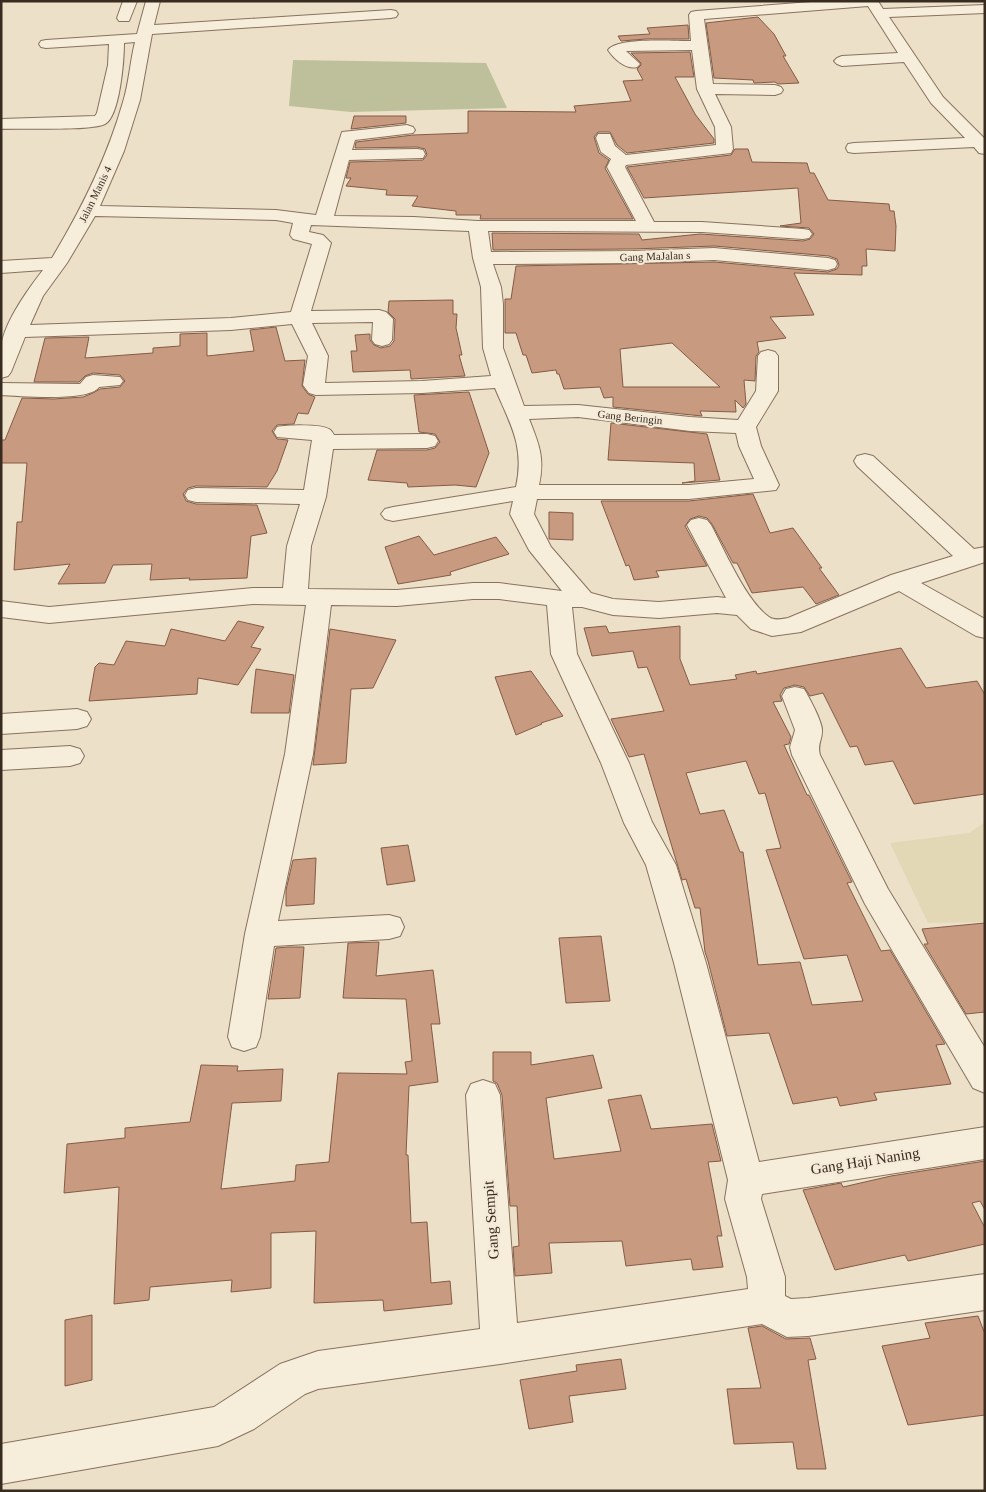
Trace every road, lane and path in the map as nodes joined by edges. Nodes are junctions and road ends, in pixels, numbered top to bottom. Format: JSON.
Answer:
{"nodes":[{"id":1,"x":130,"y":1,"type":"edge"},
{"id":2,"x":153,"y":1,"type":"edge"},
{"id":3,"x":874,"y":6,"type":"edge"},
{"id":4,"x":985,"y":8,"type":"edge"},
{"id":5,"x":391,"y":14,"type":"dead end"},
{"id":6,"x":124,"y":18,"type":"dead end"},
{"id":7,"x":145,"y":34,"type":"junction"},
{"id":8,"x":117,"y":40,"type":"junction"},
{"id":9,"x":46,"y":44,"type":"dead end"},
{"id":10,"x":699,"y":45,"type":"junction"},
{"id":11,"x":908,"y":58,"type":"junction"},
{"id":12,"x":842,"y":61,"type":"dead end"},
{"id":13,"x":632,"y":64,"type":"dead end"},
{"id":14,"x":705,"y":89,"type":"junction"},
{"id":15,"x":775,"y":90,"type":"dead end"},
{"id":16,"x":1,"y":124,"type":"edge"},
{"id":17,"x":407,"y":130,"type":"dead end"},
{"id":18,"x":604,"y":138,"type":"dead end"},
{"id":19,"x":982,"y":146,"type":"edge"},
{"id":20,"x":854,"y":148,"type":"dead end"},
{"id":21,"x":417,"y":154,"type":"dead end"},
{"id":22,"x":342,"y":155,"type":"junction"},
{"id":23,"x":622,"y":160,"type":"junction"},
{"id":24,"x":89,"y":211,"type":"junction"},
{"id":25,"x":302,"y":219,"type":"junction"},
{"id":26,"x":324,"y":221,"type":"junction"},
{"id":27,"x":478,"y":226,"type":"junction"},
{"id":28,"x":648,"y":227,"type":"junction"},
{"id":29,"x":803,"y":234,"type":"dead end"},
{"id":30,"x":482,"y":258,"type":"junction"},
{"id":31,"x":58,"y":263,"type":"junction"},
{"id":32,"x":828,"y":264,"type":"dead end"},
{"id":33,"x":1,"y":267,"type":"edge"},
{"id":34,"x":299,"y":317,"type":"junction"},
{"id":35,"x":16,"y":332,"type":"junction"},
{"id":36,"x":382,"y":340,"type":"dead end"},
{"id":37,"x":768,"y":356,"type":"dead end"},
{"id":38,"x":114,"y":381,"type":"dead end"},
{"id":39,"x":503,"y":381,"type":"junction"},
{"id":40,"x":11,"y":384,"type":"edge"},
{"id":41,"x":516,"y":413,"type":"junction"},
{"id":42,"x":745,"y":427,"type":"junction"},
{"id":43,"x":285,"y":432,"type":"dead end"},
{"id":44,"x":427,"y":441,"type":"dead end"},
{"id":45,"x":323,"y":442,"type":"junction"},
{"id":46,"x":865,"y":461,"type":"dead end"},
{"id":47,"x":526,"y":492,"type":"junction"},
{"id":48,"x":688,"y":492,"type":"junction"},
{"id":49,"x":196,"y":495,"type":"dead end"},
{"id":50,"x":314,"y":497,"type":"junction"},
{"id":51,"x":393,"y":514,"type":"dead end"},
{"id":52,"x":977,"y":556,"type":"edge"},
{"id":53,"x":900,"y":581,"type":"junction"},
{"id":54,"x":308,"y":596,"type":"junction"},
{"id":55,"x":571,"y":599,"type":"junction"},
{"id":56,"x":744,"y":608,"type":"junction"},
{"id":57,"x":1,"y":609,"type":"edge"},
{"id":58,"x":985,"y":630,"type":"edge"},
{"id":59,"x":795,"y":696,"type":"dead end"},
{"id":60,"x":77,"y":719,"type":"dead end"},
{"id":61,"x":1,"y":724,"type":"edge"},
{"id":62,"x":70,"y":756,"type":"dead end"},
{"id":63,"x":1,"y":760,"type":"edge"},
{"id":64,"x":389,"y":927,"type":"dead end"},
{"id":65,"x":260,"y":934,"type":"junction"},
{"id":66,"x":244,"y":1037,"type":"dead end"},
{"id":67,"x":985,"y":1078,"type":"edge"},
{"id":68,"x":483,"y":1096,"type":"dead end"},
{"id":69,"x":985,"y":1143,"type":"edge"},
{"id":70,"x":746,"y":1180,"type":"junction"},
{"id":71,"x":985,"y":1292,"type":"edge"},
{"id":72,"x":766,"y":1305,"type":"junction"},
{"id":73,"x":500,"y":1345,"type":"junction"},
{"id":74,"x":1,"y":1464,"type":"edge"}],
"edges":[{"from":1,"to":6,"type":"street"},
{"from":2,"to":7,"type":"street","name":"Jalan Manis 4"},
{"from":3,"to":4,"type":"street"},
{"from":3,"to":10,"type":"street"},
{"from":3,"to":11,"type":"street"},
{"from":5,"to":7,"type":"street"},
{"from":7,"to":8,"type":"street"},
{"from":7,"to":24,"type":"street","name":"Jalan Manis 4"},
{"from":8,"to":9,"type":"street"},
{"from":8,"to":16,"type":"street"},
{"from":10,"to":13,"type":"street"},
{"from":10,"to":14,"type":"street"},
{"from":11,"to":12,"type":"street"},
{"from":11,"to":19,"type":"street"},
{"from":14,"to":15,"type":"street"},
{"from":14,"to":23,"type":"street"},
{"from":17,"to":22,"type":"street"},
{"from":18,"to":23,"type":"street"},
{"from":19,"to":20,"type":"street"},
{"from":21,"to":22,"type":"street"},
{"from":22,"to":26,"type":"street"},
{"from":23,"to":28,"type":"street"},
{"from":24,"to":25,"type":"street"},
{"from":24,"to":31,"type":"street","name":"Jalan Manis 4"},
{"from":25,"to":26,"type":"street"},
{"from":25,"to":34,"type":"street"},
{"from":26,"to":27,"type":"street"},
{"from":27,"to":28,"type":"street"},
{"from":27,"to":30,"type":"street"},
{"from":28,"to":29,"type":"street"},
{"from":30,"to":32,"type":"street","name":"Gang MaJalan s"},
{"from":30,"to":39,"type":"street"},
{"from":31,"to":33,"type":"street"},
{"from":31,"to":35,"type":"street","name":"Jalan Manis 4"},
{"from":34,"to":35,"type":"street"},
{"from":34,"to":36,"type":"street"},
{"from":34,"to":39,"type":"street"},
{"from":35,"to":40,"type":"street","name":"Jalan Manis 4"},
{"from":37,"to":42,"type":"street"},
{"from":38,"to":40,"type":"street"},
{"from":39,"to":41,"type":"street"},
{"from":41,"to":42,"type":"street","name":"Gang Beringin"},
{"from":41,"to":47,"type":"street"},
{"from":42,"to":48,"type":"street"},
{"from":43,"to":45,"type":"street"},
{"from":44,"to":45,"type":"street"},
{"from":45,"to":50,"type":"street"},
{"from":46,"to":52,"type":"street"},
{"from":47,"to":48,"type":"street"},
{"from":47,"to":51,"type":"street"},
{"from":47,"to":55,"type":"street"},
{"from":48,"to":56,"type":"street"},
{"from":49,"to":50,"type":"street"},
{"from":50,"to":54,"type":"street"},
{"from":52,"to":53,"type":"street"},
{"from":53,"to":56,"type":"street"},
{"from":53,"to":58,"type":"street"},
{"from":54,"to":55,"type":"street"},
{"from":54,"to":57,"type":"street"},
{"from":54,"to":65,"type":"street"},
{"from":55,"to":56,"type":"street"},
{"from":55,"to":70,"type":"street"},
{"from":59,"to":67,"type":"street"},
{"from":60,"to":61,"type":"street"},
{"from":62,"to":63,"type":"street"},
{"from":64,"to":65,"type":"street"},
{"from":65,"to":66,"type":"street"},
{"from":68,"to":73,"type":"street","name":"Gang Sempit"},
{"from":69,"to":70,"type":"street","name":"Gang Haji Naning"},
{"from":70,"to":72,"type":"street"},
{"from":71,"to":72,"type":"street"},
{"from":72,"to":73,"type":"street"},
{"from":73,"to":74,"type":"street"}]}
